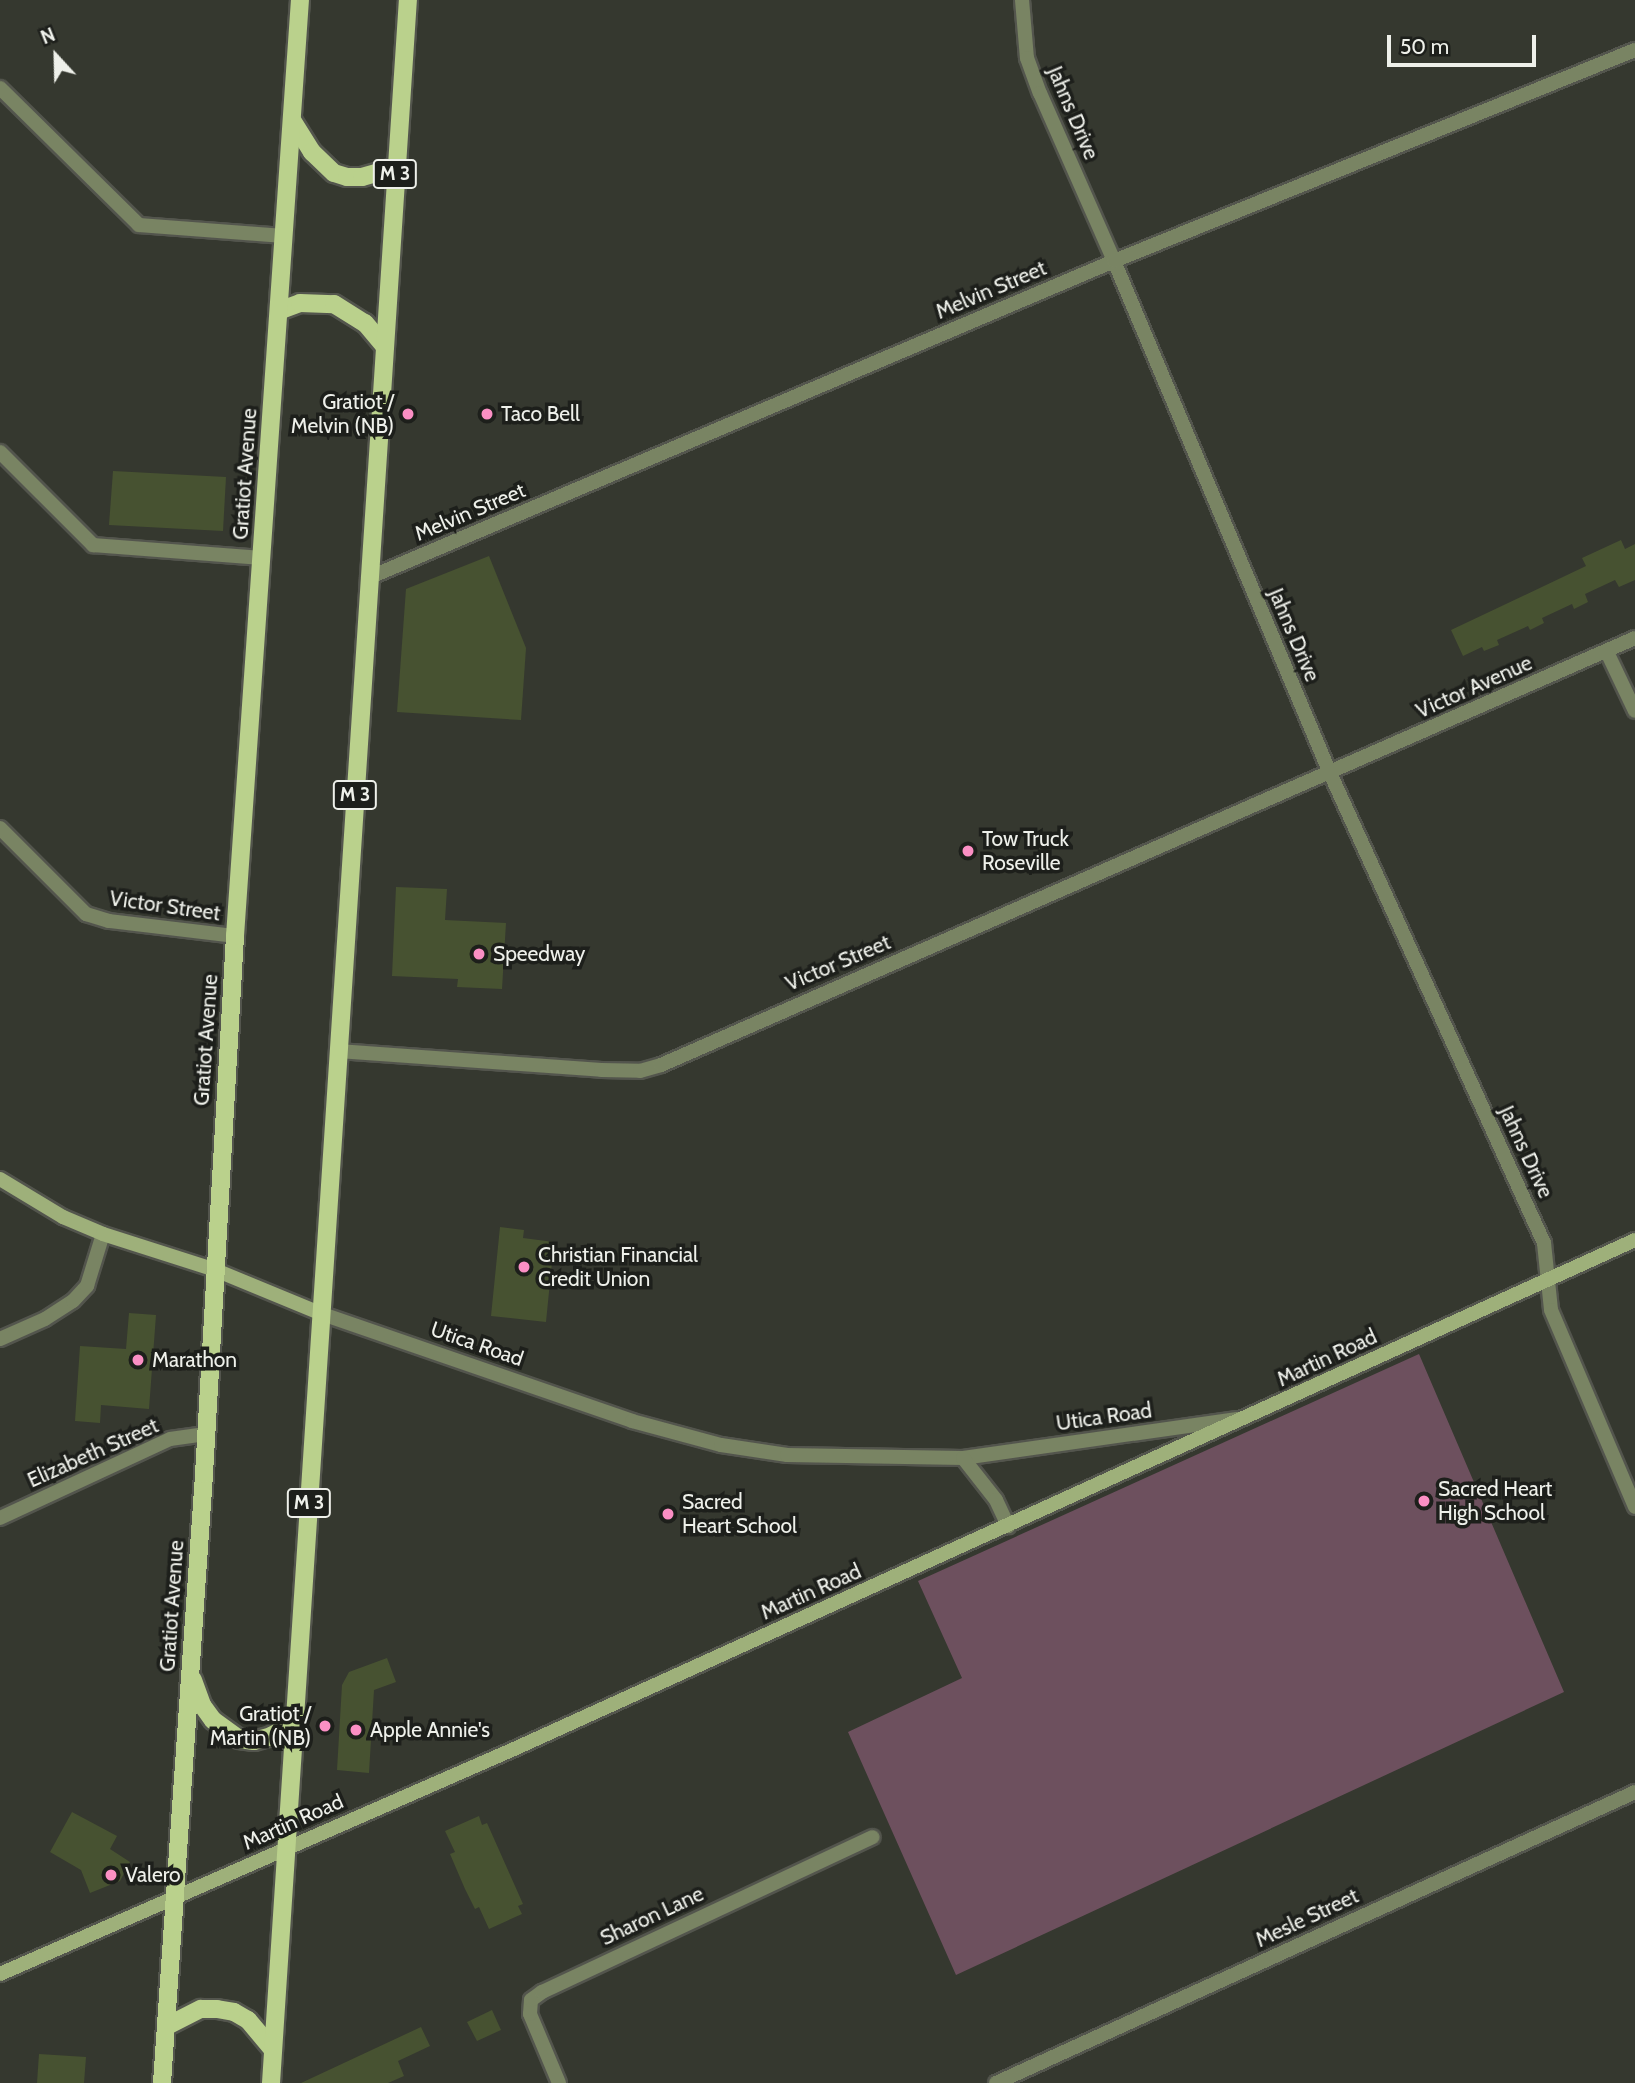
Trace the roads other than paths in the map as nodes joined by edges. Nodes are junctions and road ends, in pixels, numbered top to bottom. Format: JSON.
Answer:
{"nodes":[{"id":1,"x":300,"y":0,"type":"edge"},
{"id":2,"x":408,"y":0,"type":"edge"},
{"id":3,"x":1022,"y":0,"type":"edge"},
{"id":4,"x":1635,"y":50,"type":"edge"},
{"id":5,"x":0,"y":88,"type":"edge"},
{"id":6,"x":292,"y":120,"type":"junction"},
{"id":7,"x":396,"y":167,"type":"junction"},
{"id":8,"x":284,"y":236,"type":"junction"},
{"id":9,"x":1114,"y":261,"type":"junction"},
{"id":10,"x":281,"y":310,"type":"junction"},
{"id":11,"x":385,"y":347,"type":"junction"},
{"id":12,"x":0,"y":452,"type":"edge"},
{"id":13,"x":261,"y":558,"type":"junction"},
{"id":14,"x":368,"y":578,"type":"junction"},
{"id":15,"x":1635,"y":638,"type":"edge"},
{"id":16,"x":1607,"y":652,"type":"junction"},
{"id":17,"x":1635,"y":711,"type":"edge"},
{"id":18,"x":1330,"y":773,"type":"junction"},
{"id":19,"x":0,"y":828,"type":"edge"},
{"id":20,"x":235,"y":936,"type":"junction"},
{"id":21,"x":338,"y":1051,"type":"junction"},
{"id":22,"x":0,"y":1179,"type":"edge"},
{"id":23,"x":103,"y":1234,"type":"junction"},
{"id":24,"x":1635,"y":1240,"type":"edge"},
{"id":25,"x":214,"y":1269,"type":"junction"},
{"id":26,"x":1549,"y":1278,"type":"junction"},
{"id":27,"x":321,"y":1314,"type":"junction"},
{"id":28,"x":0,"y":1339,"type":"edge"},
{"id":29,"x":1250,"y":1416,"type":"junction"},
{"id":30,"x":206,"y":1434,"type":"junction"},
{"id":31,"x":963,"y":1458,"type":"junction"},
{"id":32,"x":1635,"y":1507,"type":"edge"},
{"id":33,"x":0,"y":1518,"type":"edge"},
{"id":34,"x":1008,"y":1526,"type":"junction"},
{"id":35,"x":190,"y":1673,"type":"junction"},
{"id":36,"x":294,"y":1724,"type":"junction"},
{"id":37,"x":1635,"y":1792,"type":"edge"},
{"id":38,"x":873,"y":1837,"type":"dead end"},
{"id":39,"x":286,"y":1847,"type":"junction"},
{"id":40,"x":175,"y":1896,"type":"junction"},
{"id":41,"x":0,"y":1974,"type":"edge"},
{"id":42,"x":167,"y":2026,"type":"junction"},
{"id":43,"x":272,"y":2049,"type":"junction"},
{"id":44,"x":162,"y":2083,"type":"edge"},
{"id":45,"x":271,"y":2083,"type":"edge"},
{"id":46,"x":559,"y":2083,"type":"edge"},
{"id":47,"x":996,"y":2083,"type":"edge"}],
"edges":[{"from":1,"to":6,"type":"main road","name":"Gratiot Avenue"},
{"from":2,"to":7,"type":"main road","number":"M 3"},
{"from":3,"to":9,"type":"street","name":"Jahns Drive"},
{"from":4,"to":9,"type":"street","name":"Melvin Street"},
{"from":5,"to":8,"type":"street"},
{"from":6,"to":7,"type":"main road"},
{"from":6,"to":8,"type":"main road","name":"Gratiot Avenue"},
{"from":7,"to":11,"type":"main road","number":"M 3"},
{"from":8,"to":10,"type":"main road","name":"Gratiot Avenue"},
{"from":9,"to":14,"type":"street","name":"Melvin Street"},
{"from":9,"to":18,"type":"street","name":"Jahns Drive"},
{"from":10,"to":11,"type":"main road"},
{"from":10,"to":13,"type":"main road","name":"Gratiot Avenue"},
{"from":11,"to":14,"type":"main road","number":"M 3"},
{"from":12,"to":13,"type":"street"},
{"from":13,"to":20,"type":"main road","name":"Gratiot Avenue"},
{"from":14,"to":21,"type":"main road","number":"M 3"},
{"from":15,"to":16,"type":"street","name":"Victor Avenue"},
{"from":16,"to":17,"type":"street"},
{"from":16,"to":18,"type":"street","name":"Victor Avenue"},
{"from":18,"to":21,"type":"street","name":"Victor Street"},
{"from":18,"to":26,"type":"street","name":"Jahns Drive"},
{"from":19,"to":20,"type":"street","name":"Victor Street"},
{"from":20,"to":25,"type":"main road","name":"Gratiot Avenue"},
{"from":21,"to":27,"type":"main road","number":"M 3"},
{"from":22,"to":23,"type":"street","name":"Utica Road"},
{"from":23,"to":25,"type":"street","name":"Utica Road"},
{"from":23,"to":28,"type":"street"},
{"from":24,"to":26,"type":"street","name":"Martin Road"},
{"from":25,"to":27,"type":"street","name":"Utica Road"},
{"from":25,"to":30,"type":"main road","name":"Gratiot Avenue"},
{"from":26,"to":29,"type":"street","name":"Martin Road"},
{"from":26,"to":32,"type":"street","name":"Jahns Drive"},
{"from":27,"to":31,"type":"street","name":"Utica Road"},
{"from":27,"to":36,"type":"main road","number":"M 3"},
{"from":29,"to":31,"type":"street","name":"Utica Road"},
{"from":29,"to":34,"type":"street","name":"Martin Road"},
{"from":30,"to":33,"type":"street","name":"Elizabeth Street"},
{"from":30,"to":35,"type":"main road","name":"Gratiot Avenue"},
{"from":31,"to":34,"type":"street"},
{"from":34,"to":39,"type":"street","name":"Martin Road"},
{"from":35,"to":36,"type":"main road"},
{"from":35,"to":40,"type":"main road","name":"Gratiot Avenue"},
{"from":36,"to":39,"type":"main road","number":"M 3"},
{"from":37,"to":47,"type":"street","name":"Mesle Street"},
{"from":38,"to":46,"type":"street","name":"Sharon Lane"},
{"from":39,"to":40,"type":"street","name":"Martin Road"},
{"from":39,"to":43,"type":"main road","number":"M 3"},
{"from":40,"to":41,"type":"street","name":"Martin Road"},
{"from":40,"to":42,"type":"main road","name":"Gratiot Avenue"},
{"from":42,"to":43,"type":"main road"},
{"from":42,"to":44,"type":"main road","name":"Gratiot Avenue"},
{"from":43,"to":45,"type":"main road","number":"M 3"}]}
